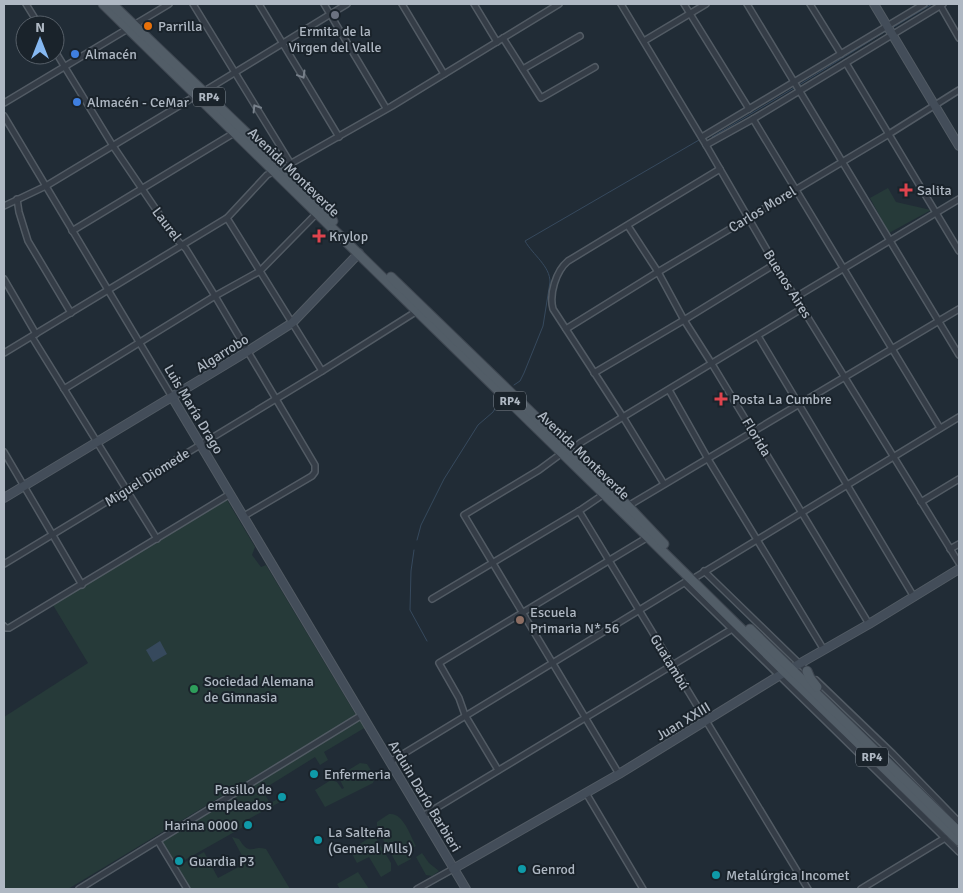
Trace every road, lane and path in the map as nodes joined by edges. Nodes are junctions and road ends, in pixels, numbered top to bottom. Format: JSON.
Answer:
{"nodes":[{"id":1,"x":26,"y":4,"type":"edge"},
{"id":2,"x":103,"y":4,"type":"edge"},
{"id":3,"x":112,"y":4,"type":"edge"},
{"id":4,"x":169,"y":4,"type":"edge"},
{"id":5,"x":193,"y":4,"type":"edge"},
{"id":6,"x":259,"y":4,"type":"edge"},
{"id":7,"x":324,"y":4,"type":"edge"},
{"id":8,"x":347,"y":4,"type":"edge"},
{"id":9,"x":402,"y":4,"type":"edge"},
{"id":10,"x":474,"y":4,"type":"edge"},
{"id":11,"x":545,"y":4,"type":"edge"},
{"id":12,"x":559,"y":4,"type":"edge"},
{"id":13,"x":620,"y":4,"type":"edge"},
{"id":14,"x":684,"y":4,"type":"edge"},
{"id":15,"x":706,"y":4,"type":"edge"},
{"id":16,"x":747,"y":4,"type":"edge"},
{"id":17,"x":810,"y":4,"type":"edge"},
{"id":18,"x":874,"y":4,"type":"edge"},
{"id":19,"x":924,"y":4,"type":"edge"},
{"id":20,"x":942,"y":4,"type":"edge"},
{"id":21,"x":549,"y":10,"type":"junction"},
{"id":22,"x":330,"y":14,"type":"junction"},
{"id":23,"x":690,"y":14,"type":"junction"},
{"id":24,"x":33,"y":15,"type":"edge"},
{"id":25,"x":887,"y":26,"type":"junction"},
{"id":26,"x":132,"y":27,"type":"junction"},
{"id":27,"x":892,"y":34,"type":"junction"},
{"id":28,"x":580,"y":36,"type":"dead end"},
{"id":29,"x":503,"y":38,"type":"junction"},
{"id":30,"x":959,"y":38,"type":"edge"},
{"id":31,"x":644,"y":41,"type":"junction"},
{"id":32,"x":282,"y":42,"type":"junction"},
{"id":33,"x":497,"y":42,"type":"junction"},
{"id":34,"x":841,"y":54,"type":"junction"},
{"id":35,"x":846,"y":63,"type":"junction"},
{"id":36,"x":64,"y":67,"type":"junction"},
{"id":37,"x":595,"y":67,"type":"dead end"},
{"id":38,"x":523,"y":69,"type":"junction"},
{"id":39,"x":234,"y":72,"type":"junction"},
{"id":40,"x":444,"y":74,"type":"junction"},
{"id":41,"x":794,"y":82,"type":"junction"},
{"id":42,"x":800,"y":90,"type":"junction"},
{"id":43,"x":959,"y":90,"type":"edge"},
{"id":44,"x":200,"y":93,"type":"junction"},
{"id":45,"x":4,"y":103,"type":"edge"},
{"id":46,"x":934,"y":105,"type":"junction"},
{"id":47,"x":386,"y":108,"type":"junction"},
{"id":48,"x":749,"y":109,"type":"junction"},
{"id":49,"x":4,"y":116,"type":"edge"},
{"id":50,"x":754,"y":118,"type":"junction"},
{"id":51,"x":234,"y":134,"type":"junction"},
{"id":52,"x":889,"y":134,"type":"junction"},
{"id":53,"x":339,"y":137,"type":"junction"},
{"id":54,"x":702,"y":137,"type":"junction"},
{"id":55,"x":706,"y":145,"type":"junction"},
{"id":56,"x":113,"y":146,"type":"junction"},
{"id":57,"x":959,"y":146,"type":"edge"},
{"id":58,"x":842,"y":161,"type":"junction"},
{"id":59,"x":287,"y":166,"type":"junction"},
{"id":60,"x":720,"y":169,"type":"junction"},
{"id":61,"x":273,"y":171,"type":"junction"},
{"id":62,"x":46,"y":186,"type":"junction"},
{"id":63,"x":796,"y":189,"type":"junction"},
{"id":64,"x":142,"y":190,"type":"junction"},
{"id":65,"x":17,"y":199,"type":"junction"},
{"id":66,"x":959,"y":199,"type":"edge"},
{"id":67,"x":4,"y":206,"type":"edge"},
{"id":68,"x":936,"y":212,"type":"junction"},
{"id":69,"x":316,"y":213,"type":"junction"},
{"id":70,"x":227,"y":218,"type":"junction"},
{"id":71,"x":748,"y":218,"type":"junction"},
{"id":72,"x":628,"y":226,"type":"junction"},
{"id":73,"x":72,"y":231,"type":"junction"},
{"id":74,"x":890,"y":240,"type":"junction"},
{"id":75,"x":182,"y":245,"type":"junction"},
{"id":76,"x":959,"y":251,"type":"edge"},
{"id":77,"x":359,"y":253,"type":"junction"},
{"id":78,"x":775,"y":264,"type":"junction"},
{"id":79,"x":843,"y":268,"type":"junction"},
{"id":80,"x":260,"y":271,"type":"junction"},
{"id":81,"x":658,"y":272,"type":"junction"},
{"id":82,"x":4,"y":279,"type":"edge"},
{"id":83,"x":108,"y":291,"type":"junction"},
{"id":84,"x":215,"y":296,"type":"junction"},
{"id":85,"x":796,"y":297,"type":"junction"},
{"id":86,"x":803,"y":308,"type":"junction"},
{"id":87,"x":959,"y":309,"type":"edge"},
{"id":88,"x":417,"y":312,"type":"junction"},
{"id":89,"x":71,"y":313,"type":"junction"},
{"id":90,"x":684,"y":320,"type":"junction"},
{"id":91,"x":938,"y":321,"type":"junction"},
{"id":92,"x":292,"y":323,"type":"junction"},
{"id":93,"x":566,"y":329,"type":"junction"},
{"id":94,"x":34,"y":335,"type":"junction"},
{"id":95,"x":758,"y":336,"type":"junction"},
{"id":96,"x":138,"y":343,"type":"junction"},
{"id":97,"x":893,"y":349,"type":"junction"},
{"id":98,"x":248,"y":351,"type":"junction"},
{"id":99,"x":4,"y":354,"type":"edge"},
{"id":100,"x":959,"y":355,"type":"edge"},
{"id":101,"x":712,"y":364,"type":"junction"},
{"id":102,"x":322,"y":371,"type":"junction"},
{"id":103,"x":594,"y":374,"type":"junction"},
{"id":104,"x":845,"y":376,"type":"junction"},
{"id":105,"x":64,"y":388,"type":"junction"},
{"id":106,"x":668,"y":390,"type":"junction"},
{"id":107,"x":172,"y":398,"type":"junction"},
{"id":108,"x":276,"y":399,"type":"junction"},
{"id":109,"x":799,"y":405,"type":"junction"},
{"id":110,"x":624,"y":417,"type":"junction"},
{"id":111,"x":959,"y":417,"type":"edge"},
{"id":112,"x":940,"y":428,"type":"junction"},
{"id":113,"x":753,"y":432,"type":"junction"},
{"id":114,"x":97,"y":441,"type":"junction"},
{"id":115,"x":201,"y":444,"type":"junction"},
{"id":116,"x":4,"y":452,"type":"edge"},
{"id":117,"x":566,"y":452,"type":"junction"},
{"id":118,"x":894,"y":458,"type":"junction"},
{"id":119,"x":708,"y":459,"type":"junction"},
{"id":120,"x":959,"y":479,"type":"edge"},
{"id":121,"x":664,"y":484,"type":"junction"},
{"id":122,"x":848,"y":485,"type":"junction"},
{"id":123,"x":24,"y":486,"type":"junction"},
{"id":124,"x":127,"y":490,"type":"junction"},
{"id":125,"x":230,"y":494,"type":"junction"},
{"id":126,"x":604,"y":494,"type":"junction"},
{"id":127,"x":4,"y":498,"type":"edge"},
{"id":128,"x":921,"y":502,"type":"junction"},
{"id":129,"x":628,"y":506,"type":"junction"},
{"id":130,"x":579,"y":511,"type":"junction"},
{"id":131,"x":802,"y":513,"type":"junction"},
{"id":132,"x":244,"y":516,"type":"junction"},
{"id":133,"x":53,"y":534,"type":"junction"},
{"id":134,"x":648,"y":537,"type":"junction"},
{"id":135,"x":157,"y":540,"type":"junction"},
{"id":136,"x":757,"y":540,"type":"junction"},
{"id":137,"x":959,"y":544,"type":"edge"},
{"id":138,"x":950,"y":549,"type":"junction"},
{"id":139,"x":609,"y":561,"type":"junction"},
{"id":140,"x":493,"y":563,"type":"junction"},
{"id":141,"x":959,"y":563,"type":"edge"},
{"id":142,"x":4,"y":564,"type":"edge"},
{"id":143,"x":959,"y":569,"type":"edge"},
{"id":144,"x":704,"y":571,"type":"junction"},
{"id":145,"x":690,"y":579,"type":"junction"},
{"id":146,"x":82,"y":585,"type":"junction"},
{"id":147,"x":914,"y":597,"type":"junction"},
{"id":148,"x":432,"y":599,"type":"dead end"},
{"id":149,"x":640,"y":611,"type":"junction"},
{"id":150,"x":523,"y":613,"type":"junction"},
{"id":151,"x":869,"y":624,"type":"junction"},
{"id":152,"x":7,"y":627,"type":"edge"},
{"id":153,"x":732,"y":629,"type":"junction"},
{"id":154,"x":824,"y":650,"type":"junction"},
{"id":155,"x":552,"y":662,"type":"junction"},
{"id":156,"x":672,"y":666,"type":"junction"},
{"id":157,"x":804,"y":668,"type":"junction"},
{"id":158,"x":782,"y":672,"type":"junction"},
{"id":159,"x":838,"y":714,"type":"junction"},
{"id":160,"x":362,"y":715,"type":"junction"},
{"id":161,"x":466,"y":715,"type":"junction"},
{"id":162,"x":586,"y":718,"type":"junction"},
{"id":163,"x":705,"y":722,"type":"junction"},
{"id":164,"x":390,"y":762,"type":"junction"},
{"id":165,"x":498,"y":770,"type":"junction"},
{"id":166,"x":619,"y":774,"type":"junction"},
{"id":167,"x":586,"y":793,"type":"junction"},
{"id":168,"x":422,"y":816,"type":"junction"},
{"id":169,"x":959,"y":822,"type":"edge"},
{"id":170,"x":959,"y":832,"type":"edge"},
{"id":171,"x":945,"y":838,"type":"junction"},
{"id":172,"x":158,"y":840,"type":"junction"},
{"id":173,"x":959,"y":841,"type":"edge"},
{"id":174,"x":959,"y":852,"type":"edge"},
{"id":175,"x":454,"y":869,"type":"junction"},
{"id":176,"x":78,"y":889,"type":"edge"},
{"id":177,"x":187,"y":889,"type":"edge"},
{"id":178,"x":417,"y":889,"type":"edge"},
{"id":179,"x":466,"y":889,"type":"edge"},
{"id":180,"x":643,"y":889,"type":"edge"},
{"id":181,"x":808,"y":889,"type":"edge"},
{"id":182,"x":861,"y":889,"type":"edge"}],
"edges":[{"from":1,"to":24,"type":"street"},
{"from":2,"to":26,"type":"main road","name":"Avenida Monteverde","number":"RP4"},
{"from":3,"to":26,"type":"main road","name":"Avenida Monteverde","number":"RP4"},
{"from":4,"to":26,"type":"street"},
{"from":5,"to":39,"type":"street"},
{"from":6,"to":32,"type":"street"},
{"from":7,"to":22,"type":"street"},
{"from":8,"to":22,"type":"street"},
{"from":9,"to":40,"type":"street"},
{"from":10,"to":33,"type":"street"},
{"from":11,"to":21,"type":"street"},
{"from":12,"to":21,"type":"street"},
{"from":13,"to":31,"type":"street","name":"Buenos Aires"},
{"from":14,"to":23,"type":"street"},
{"from":15,"to":23,"type":"street"},
{"from":16,"to":41,"type":"street"},
{"from":17,"to":34,"type":"street"},
{"from":18,"to":25,"type":"street"},
{"from":19,"to":25,"type":"street"},
{"from":20,"to":27,"type":"street"},
{"from":20,"to":30,"type":"street"},
{"from":21,"to":29,"type":"street"},
{"from":22,"to":32,"type":"street"},
{"from":22,"to":47,"type":"street"},
{"from":23,"to":31,"type":"street"},
{"from":23,"to":48,"type":"street"},
{"from":25,"to":27,"type":"street"},
{"from":25,"to":34,"type":"street"},
{"from":26,"to":36,"type":"street"},
{"from":26,"to":44,"type":"main road","name":"Avenida Monteverde","number":"RP4"},
{"from":27,"to":35,"type":"street"},
{"from":27,"to":46,"type":"street"},
{"from":28,"to":38,"type":"street"},
{"from":29,"to":33,"type":"street"},
{"from":29,"to":38,"type":"street"},
{"from":31,"to":54,"type":"street","name":"Buenos Aires"},
{"from":32,"to":39,"type":"street"},
{"from":32,"to":53,"type":"street","one_way":true},
{"from":33,"to":40,"type":"street"},
{"from":34,"to":41,"type":"street"},
{"from":35,"to":42,"type":"street"},
{"from":35,"to":52,"type":"street"},
{"from":36,"to":45,"type":"street"},
{"from":36,"to":56,"type":"street","name":"Laurel"},
{"from":37,"to":38,"type":"street"},
{"from":39,"to":44,"type":"street"},
{"from":59,"to":39,"type":"street","one_way":true},
{"from":40,"to":47,"type":"street"},
{"from":41,"to":42,"type":"street"},
{"from":41,"to":48,"type":"street"},
{"from":42,"to":50,"type":"street"},
{"from":42,"to":58,"type":"street"},
{"from":43,"to":46,"type":"street","name":"Carlos Morel"},
{"from":44,"to":51,"type":"main road","name":"Avenida Monteverde","number":"RP4"},
{"from":44,"to":56,"type":"street"},
{"from":44,"to":59,"type":"main road","name":"Avenida Monteverde","number":"RP4"},
{"from":46,"to":52,"type":"street","name":"Carlos Morel"},
{"from":46,"to":57,"type":"street"},
{"from":47,"to":53,"type":"street"},
{"from":48,"to":54,"type":"street"},
{"from":49,"to":62,"type":"street","name":"Luis María Drago"},
{"from":50,"to":55,"type":"street"},
{"from":50,"to":63,"type":"street"},
{"from":51,"to":61,"type":"main road","name":"Avenida Monteverde","number":"RP4"},
{"from":51,"to":64,"type":"street"},
{"from":52,"to":58,"type":"street","name":"Carlos Morel"},
{"from":52,"to":68,"type":"street"},
{"from":53,"to":59,"type":"street"},
{"from":54,"to":55,"type":"street","name":"Buenos Aires"},
{"from":55,"to":60,"type":"street","name":"Buenos Aires"},
{"from":56,"to":62,"type":"street"},
{"from":56,"to":64,"type":"street","name":"Laurel"},
{"from":58,"to":63,"type":"street","name":"Carlos Morel"},
{"from":58,"to":74,"type":"street"},
{"from":59,"to":61,"type":"street"},
{"from":59,"to":117,"type":"main road","name":"Avenida Monteverde","number":"RP4"},
{"from":60,"to":71,"type":"street","name":"Buenos Aires"},
{"from":60,"to":72,"type":"street"},
{"from":61,"to":69,"type":"main road","name":"Avenida Monteverde","number":"RP4"},
{"from":61,"to":70,"type":"street"},
{"from":62,"to":65,"type":"street"},
{"from":62,"to":73,"type":"street","name":"Luis María Drago"},
{"from":63,"to":71,"type":"street","name":"Carlos Morel"},
{"from":63,"to":79,"type":"street"},
{"from":64,"to":73,"type":"street"},
{"from":64,"to":75,"type":"street","name":"Laurel"},
{"from":65,"to":67,"type":"street"},
{"from":65,"to":89,"type":"street"},
{"from":66,"to":68,"type":"street"},
{"from":68,"to":74,"type":"street"},
{"from":68,"to":76,"type":"street"},
{"from":69,"to":77,"type":"main road","name":"Avenida Monteverde","number":"RP4"},
{"from":69,"to":80,"type":"street"},
{"from":70,"to":75,"type":"street"},
{"from":70,"to":80,"type":"street"},
{"from":71,"to":78,"type":"street","name":"Buenos Aires"},
{"from":71,"to":81,"type":"street","name":"Carlos Morel"},
{"from":72,"to":81,"type":"street","name":"Florida"},
{"from":72,"to":93,"type":"street"},
{"from":73,"to":83,"type":"street","name":"Luis María Drago"},
{"from":74,"to":79,"type":"street"},
{"from":74,"to":91,"type":"street"},
{"from":75,"to":83,"type":"street"},
{"from":75,"to":84,"type":"street","name":"Laurel"},
{"from":77,"to":88,"type":"main road","name":"Avenida Monteverde","number":"RP4"},
{"from":77,"to":92,"type":"street","name":"Algarrobo"},
{"from":78,"to":85,"type":"street","name":"Buenos Aires"},
{"from":78,"to":90,"type":"street"},
{"from":79,"to":85,"type":"street"},
{"from":79,"to":97,"type":"street"},
{"from":80,"to":84,"type":"street"},
{"from":80,"to":92,"type":"street"},
{"from":81,"to":90,"type":"street","name":"Florida"},
{"from":81,"to":93,"type":"street","name":"Carlos Morel"},
{"from":82,"to":94,"type":"street"},
{"from":83,"to":89,"type":"street"},
{"from":83,"to":96,"type":"street","name":"Luis María Drago"},
{"from":84,"to":96,"type":"street"},
{"from":84,"to":98,"type":"street","name":"Laurel"},
{"from":85,"to":86,"type":"street","name":"Buenos Aires"},
{"from":86,"to":95,"type":"street"},
{"from":86,"to":104,"type":"street","name":"Buenos Aires"},
{"from":87,"to":91,"type":"street"},
{"from":88,"to":102,"type":"street","name":"Miguel Diomede"},
{"from":88,"to":117,"type":"main road","name":"Avenida Monteverde","number":"RP4"},
{"from":89,"to":94,"type":"street"},
{"from":90,"to":101,"type":"street","name":"Florida"},
{"from":90,"to":103,"type":"street"},
{"from":91,"to":97,"type":"street"},
{"from":91,"to":100,"type":"street"},
{"from":92,"to":98,"type":"street","name":"Algarrobo"},
{"from":92,"to":102,"type":"street"},
{"from":93,"to":103,"type":"street"},
{"from":94,"to":99,"type":"street"},
{"from":94,"to":105,"type":"street"},
{"from":95,"to":101,"type":"street"},
{"from":95,"to":109,"type":"street"},
{"from":96,"to":105,"type":"street"},
{"from":96,"to":107,"type":"street","name":"Luis María Drago"},
{"from":97,"to":104,"type":"street"},
{"from":97,"to":112,"type":"street"},
{"from":98,"to":107,"type":"street","name":"Algarrobo"},
{"from":98,"to":108,"type":"street","name":"Laurel"},
{"from":101,"to":106,"type":"street"},
{"from":101,"to":113,"type":"street","name":"Florida"},
{"from":102,"to":108,"type":"street","name":"Miguel Diomede"},
{"from":103,"to":110,"type":"street"},
{"from":104,"to":109,"type":"street"},
{"from":104,"to":118,"type":"street","name":"Buenos Aires"},
{"from":105,"to":114,"type":"street"},
{"from":106,"to":110,"type":"street"},
{"from":106,"to":119,"type":"street"},
{"from":107,"to":114,"type":"street","name":"Algarrobo"},
{"from":107,"to":115,"type":"street","name":"Luis María Drago"},
{"from":108,"to":115,"type":"street","name":"Miguel Diomede"},
{"from":108,"to":132,"type":"street","name":"Laurel"},
{"from":109,"to":113,"type":"street"},
{"from":109,"to":122,"type":"street"},
{"from":110,"to":117,"type":"street"},
{"from":110,"to":121,"type":"street"},
{"from":111,"to":112,"type":"street"},
{"from":112,"to":118,"type":"street"},
{"from":113,"to":119,"type":"street"},
{"from":113,"to":131,"type":"street","name":"Florida"},
{"from":114,"to":123,"type":"street","name":"Algarrobo"},
{"from":114,"to":124,"type":"street"},
{"from":115,"to":124,"type":"street","name":"Miguel Diomede"},
{"from":115,"to":125,"type":"street","name":"Luis María Drago"},
{"from":116,"to":123,"type":"street"},
{"from":117,"to":126,"type":"main road","name":"Avenida Monteverde","number":"RP4"},
{"from":117,"to":129,"type":"main road","name":"Avenida Monteverde","number":"RP4"},
{"from":117,"to":140,"type":"street"},
{"from":118,"to":122,"type":"street"},
{"from":118,"to":128,"type":"street","name":"Buenos Aires"},
{"from":119,"to":121,"type":"street"},
{"from":119,"to":136,"type":"street"},
{"from":120,"to":128,"type":"street"},
{"from":121,"to":129,"type":"street"},
{"from":122,"to":131,"type":"street"},
{"from":122,"to":147,"type":"street"},
{"from":123,"to":127,"type":"street","name":"Algarrobo"},
{"from":123,"to":133,"type":"street"},
{"from":124,"to":133,"type":"street","name":"Miguel Diomede"},
{"from":124,"to":135,"type":"street"},
{"from":125,"to":132,"type":"street","name":"Luis María Drago"},
{"from":125,"to":135,"type":"street"},
{"from":126,"to":130,"type":"street"},
{"from":126,"to":134,"type":"main road","name":"Avenida Monteverde","number":"RP4"},
{"from":128,"to":138,"type":"street","name":"Buenos Aires"},
{"from":129,"to":145,"type":"main road","name":"Avenida Monteverde","number":"RP4"},
{"from":130,"to":139,"type":"street","name":"Guatambú"},
{"from":130,"to":140,"type":"street"},
{"from":131,"to":136,"type":"street"},
{"from":131,"to":151,"type":"street","name":"Florida"},
{"from":132,"to":160,"type":"street","name":"Luis María Drago"},
{"from":133,"to":142,"type":"street","name":"Miguel Diomede"},
{"from":133,"to":146,"type":"street"},
{"from":134,"to":139,"type":"street"},
{"from":134,"to":145,"type":"main road","name":"Avenida Monteverde","number":"RP4"},
{"from":135,"to":146,"type":"street"},
{"from":136,"to":144,"type":"street"},
{"from":136,"to":154,"type":"street"},
{"from":137,"to":138,"type":"street"},
{"from":138,"to":141,"type":"street","name":"Buenos Aires"},
{"from":139,"to":149,"type":"street","name":"Guatambú"},
{"from":139,"to":150,"type":"street"},
{"from":140,"to":148,"type":"street"},
{"from":140,"to":150,"type":"street"},
{"from":143,"to":147,"type":"street","name":"Juan XXIII"},
{"from":144,"to":145,"type":"street"},
{"from":144,"to":157,"type":"street"},
{"from":145,"to":149,"type":"street"},
{"from":145,"to":153,"type":"street"},
{"from":145,"to":158,"type":"main road","name":"Avenida Monteverde","number":"RP4"},
{"from":145,"to":158,"type":"main road","name":"Avenida Monteverde","number":"RP4"},
{"from":146,"to":152,"type":"street"},
{"from":147,"to":151,"type":"street","name":"Juan XXIII"},
{"from":149,"to":155,"type":"street"},
{"from":149,"to":156,"type":"street","name":"Guatambú"},
{"from":150,"to":155,"type":"street"},
{"from":150,"to":161,"type":"street"},
{"from":151,"to":154,"type":"street","name":"Juan XXIII"},
{"from":153,"to":156,"type":"street"},
{"from":153,"to":158,"type":"street"},
{"from":154,"to":157,"type":"street","name":"Juan XXIII"},
{"from":155,"to":161,"type":"street"},
{"from":155,"to":162,"type":"street"},
{"from":156,"to":162,"type":"street"},
{"from":156,"to":163,"type":"street","name":"Guatambú"},
{"from":157,"to":158,"type":"street","name":"Juan XXIII"},
{"from":157,"to":159,"type":"main road"},
{"from":157,"to":169,"type":"street"},
{"from":158,"to":159,"type":"main road","name":"Avenida Monteverde","number":"RP4"},
{"from":158,"to":163,"type":"street","name":"Juan XXIII"},
{"from":158,"to":171,"type":"street"},
{"from":158,"to":173,"type":"main road","name":"Avenida Monteverde","number":"RP4"},
{"from":159,"to":170,"type":"main road","name":"Avenida Monteverde","number":"RP4"},
{"from":160,"to":164,"type":"street","name":"Arduin Darío Barbieri"},
{"from":160,"to":172,"type":"street"},
{"from":161,"to":164,"type":"street"},
{"from":161,"to":165,"type":"street"},
{"from":162,"to":165,"type":"street"},
{"from":162,"to":166,"type":"street"},
{"from":163,"to":166,"type":"street","name":"Juan XXIII"},
{"from":163,"to":181,"type":"street","name":"Guatambú"},
{"from":164,"to":168,"type":"street","name":"Arduin Darío Barbieri"},
{"from":165,"to":168,"type":"street"},
{"from":166,"to":167,"type":"street","name":"Juan XXIII"},
{"from":167,"to":175,"type":"street","name":"Juan XXIII"},
{"from":167,"to":180,"type":"street"},
{"from":168,"to":175,"type":"street","name":"Arduin Darío Barbieri"},
{"from":171,"to":174,"type":"street"},
{"from":171,"to":182,"type":"street"},
{"from":172,"to":176,"type":"street"},
{"from":172,"to":177,"type":"street"},
{"from":175,"to":178,"type":"street","name":"Juan XXIII"},
{"from":175,"to":179,"type":"street","name":"Arduin Darío Barbieri"}]}
